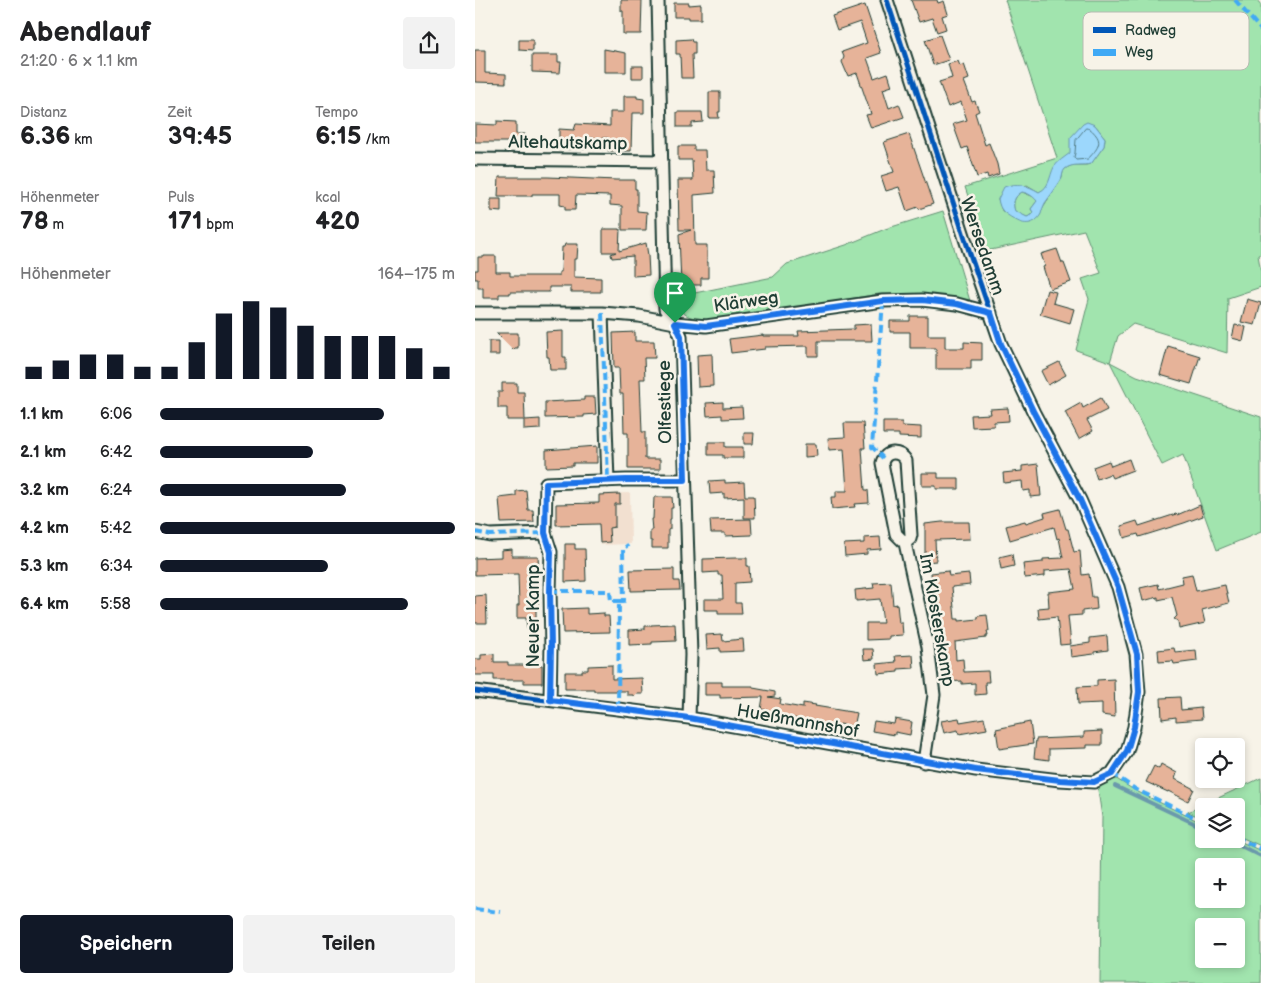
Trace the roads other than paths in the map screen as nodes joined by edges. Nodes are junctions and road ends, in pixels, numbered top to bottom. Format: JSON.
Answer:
{"nodes":[{"id":1,"x":658,"y":0,"type":"edge"},
{"id":2,"x":887,"y":0,"type":"edge"},
{"id":3,"x":475,"y":159,"type":"edge"},
{"id":4,"x":661,"y":161,"type":"junction"},
{"id":5,"x":475,"y":313,"type":"edge"},
{"id":6,"x":602,"y":313,"type":"junction"},
{"id":7,"x":991,"y":313,"type":"junction"},
{"id":8,"x":675,"y":323,"type":"junction"},
{"id":9,"x":685,"y":480,"type":"junction"},
{"id":10,"x":608,"y":481,"type":"junction"},
{"id":11,"x":475,"y":532,"type":"edge"},
{"id":12,"x":545,"y":533,"type":"junction"},
{"id":13,"x":905,"y":543,"type":"junction"},
{"id":14,"x":475,"y":692,"type":"edge"},
{"id":15,"x":550,"y":700,"type":"junction"},
{"id":16,"x":689,"y":718,"type":"junction"},
{"id":17,"x":924,"y":762,"type":"junction"},
{"id":18,"x":1112,"y":774,"type":"joint"}],
"edges":[{"from":1,"to":4,"type":"street","name":"Olfestiege"},
{"from":2,"to":7,"type":"street","name":"Wersedamm"},
{"from":3,"to":4,"type":"street","name":"Altehautskamp"},
{"from":4,"to":8,"type":"street","name":"Olfestiege"},
{"from":5,"to":6,"type":"street","name":"Klärweg"},
{"from":6,"to":8,"type":"street","name":"Klärweg"},
{"from":6,"to":10,"type":"street"},
{"from":7,"to":8,"type":"street","name":"Klärweg"},
{"from":7,"to":18,"type":"street","name":"Wersedamm"},
{"from":8,"to":9,"type":"street","name":"Olfestiege"},
{"from":9,"to":10,"type":"street","name":"Neuer Kamp"},
{"from":9,"to":16,"type":"street","name":"Olfestiege"},
{"from":10,"to":12,"type":"street","name":"Neuer Kamp"},
{"from":11,"to":12,"type":"street"},
{"from":12,"to":15,"type":"street","name":"Neuer Kamp"},
{"from":13,"to":13,"type":"street","name":"Im Klosterskamp"},
{"from":13,"to":17,"type":"street","name":"Im Klosterskamp"},
{"from":14,"to":15,"type":"street","name":"Hueßmannshof"},
{"from":15,"to":16,"type":"street","name":"Hueßmannshof"},
{"from":16,"to":17,"type":"street","name":"Hueßmannshof"},
{"from":17,"to":18,"type":"street","name":"Hueßmannshof"}]}
